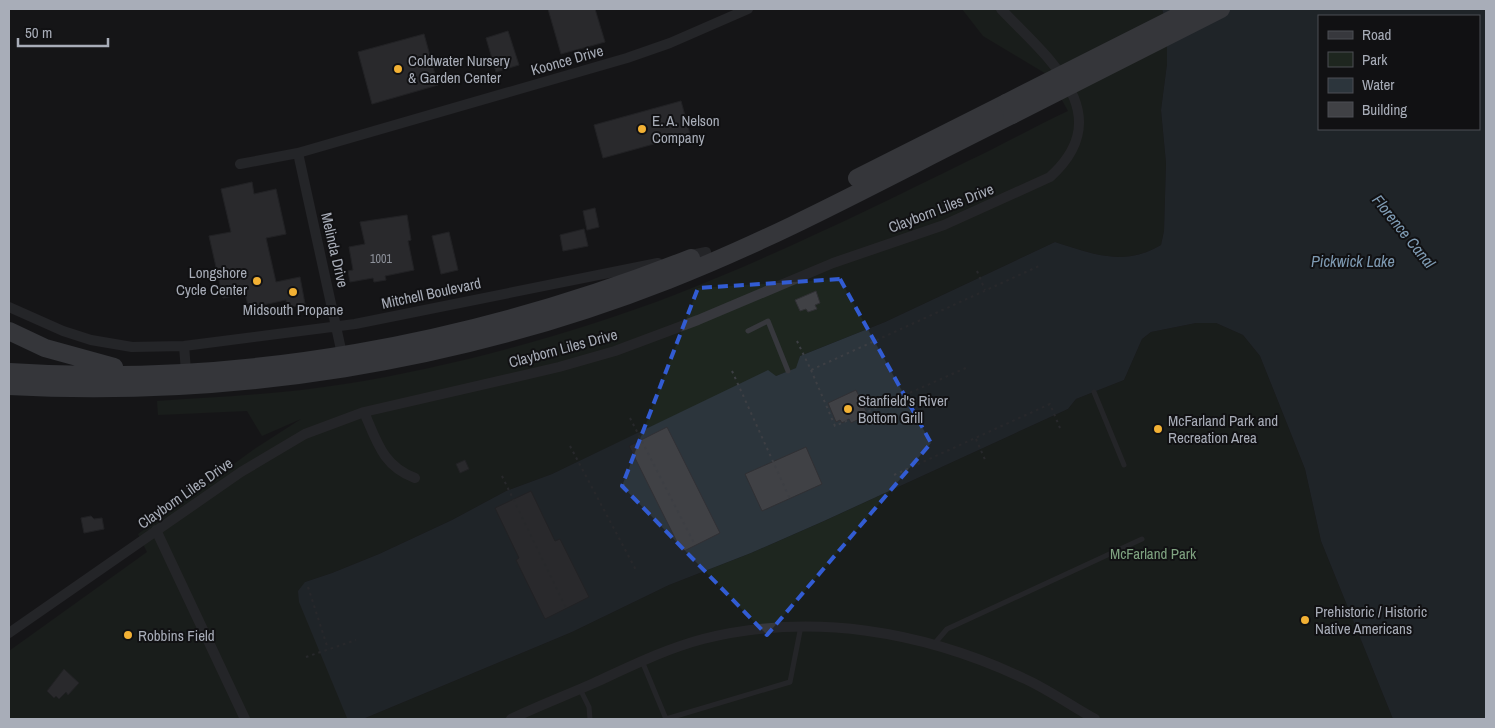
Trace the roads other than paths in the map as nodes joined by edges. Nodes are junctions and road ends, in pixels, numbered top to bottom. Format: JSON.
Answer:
{"nodes":[{"id":1,"x":748,"y":9,"type":"edge"},
{"id":2,"x":1002,"y":9,"type":"edge"},
{"id":3,"x":1192,"y":9,"type":"edge"},
{"id":4,"x":1221,"y":9,"type":"edge"},
{"id":5,"x":1009,"y":109,"type":"junction"},
{"id":6,"x":298,"y":153,"type":"junction"},
{"id":7,"x":240,"y":164,"type":"dead end"},
{"id":8,"x":706,"y":252,"type":"junction"},
{"id":9,"x":9,"y":307,"type":"edge"},
{"id":10,"x":337,"y":327,"type":"junction"},
{"id":11,"x":748,"y":330,"type":"dead end"},
{"id":12,"x":9,"y":331,"type":"edge"},
{"id":13,"x":184,"y":346,"type":"junction"},
{"id":14,"x":342,"y":354,"type":"junction"},
{"id":15,"x":788,"y":371,"type":"dead end"},
{"id":16,"x":9,"y":372,"type":"edge"},
{"id":17,"x":186,"y":372,"type":"junction"},
{"id":18,"x":149,"y":374,"type":"junction"},
{"id":19,"x":9,"y":386,"type":"edge"},
{"id":20,"x":1094,"y":392,"type":"dead end"},
{"id":21,"x":364,"y":412,"type":"junction"},
{"id":22,"x":1124,"y":464,"type":"dead end"},
{"id":23,"x":415,"y":478,"type":"dead end"},
{"id":24,"x":156,"y":530,"type":"junction"},
{"id":25,"x":1142,"y":539,"type":"dead end"},
{"id":26,"x":801,"y":626,"type":"junction"},
{"id":27,"x":9,"y":634,"type":"edge"},
{"id":28,"x":935,"y":643,"type":"junction"},
{"id":29,"x":642,"y":661,"type":"junction"},
{"id":30,"x":580,"y":689,"type":"junction"},
{"id":31,"x":529,"y":715,"type":"edge"},
{"id":32,"x":246,"y":719,"type":"edge"},
{"id":33,"x":511,"y":719,"type":"edge"},
{"id":34,"x":590,"y":719,"type":"edge"},
{"id":35,"x":1095,"y":719,"type":"edge"}],
"edges":[{"from":1,"to":6,"type":"street","name":"Koonce Drive"},
{"from":2,"to":21,"type":"street","name":"Clayborn Liles Drive"},
{"from":3,"to":5,"type":"highway","bridge":true},
{"from":4,"to":5,"type":"highway","bridge":true},
{"from":5,"to":8,"type":"highway"},
{"from":5,"to":19,"type":"highway"},
{"from":6,"to":7,"type":"street","name":"Koonce Drive"},
{"from":6,"to":10,"type":"street","name":"Melinda Drive"},
{"from":8,"to":10,"type":"street","name":"Mitchell Boulevard"},
{"from":8,"to":14,"type":"highway"},
{"from":9,"to":13,"type":"street","name":"Mitchell Boulevard"},
{"from":10,"to":13,"type":"street","name":"Mitchell Boulevard"},
{"from":10,"to":14,"type":"street","name":"Melinda Drive"},
{"from":11,"to":15,"type":"lane"},
{"from":12,"to":18,"type":"highway"},
{"from":13,"to":17,"type":"street"},
{"from":14,"to":17,"type":"highway"},
{"from":16,"to":18,"type":"highway"},
{"from":17,"to":18,"type":"highway"},
{"from":20,"to":22,"type":"lane"},
{"from":21,"to":23,"type":"street"},
{"from":21,"to":24,"type":"street","name":"Clayborn Liles Drive"},
{"from":24,"to":27,"type":"street","name":"Clayborn Liles Drive"},
{"from":24,"to":32,"type":"street"},
{"from":25,"to":28,"type":"lane"},
{"from":26,"to":28,"type":"street"},
{"from":26,"to":29,"type":"street"},
{"from":26,"to":29,"type":"lane"},
{"from":28,"to":35,"type":"street"},
{"from":29,"to":30,"type":"street"},
{"from":30,"to":31,"type":"street"},
{"from":30,"to":34,"type":"lane"},
{"from":31,"to":33,"type":"street"}]}
